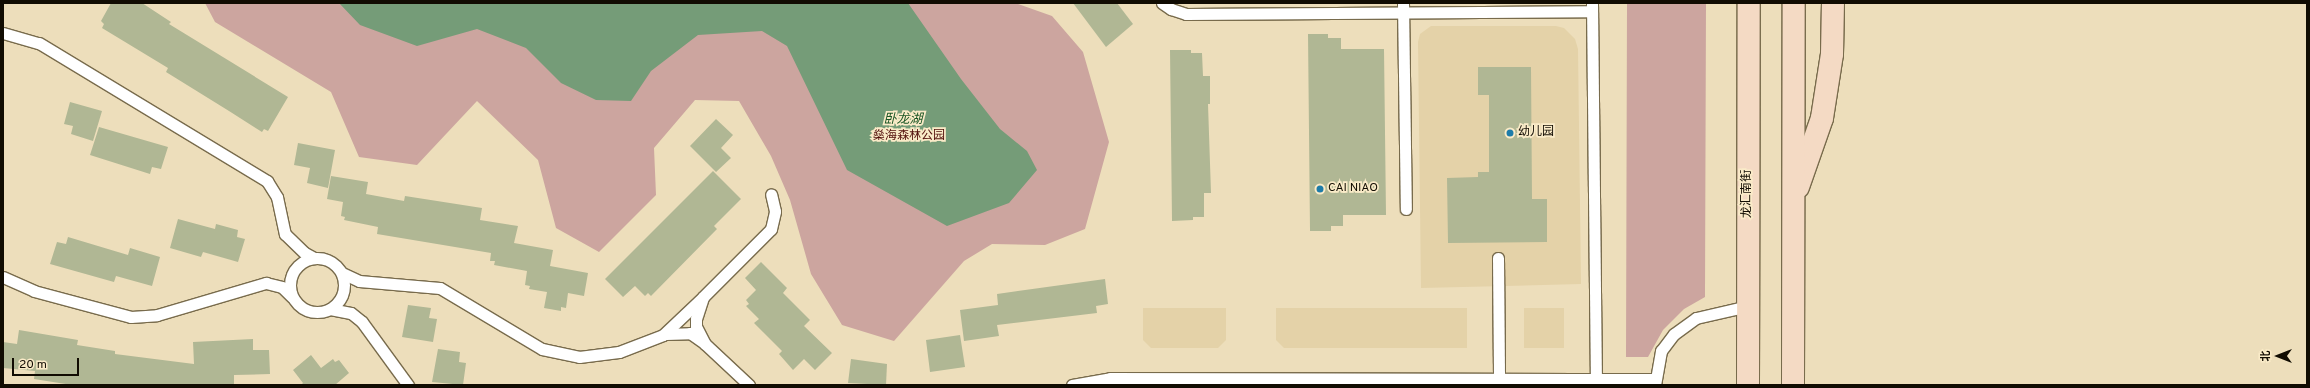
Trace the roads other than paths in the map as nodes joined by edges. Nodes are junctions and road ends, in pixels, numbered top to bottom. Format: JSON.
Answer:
{"nodes":[{"id":1,"x":1162,"y":3,"type":"edge"},
{"id":2,"x":1749,"y":3,"type":"edge"},
{"id":3,"x":1794,"y":3,"type":"edge"},
{"id":4,"x":1833,"y":3,"type":"edge"},
{"id":5,"x":1592,"y":7,"type":"edge"},
{"id":6,"x":1403,"y":8,"type":"edge"},
{"id":7,"x":3,"y":33,"type":"edge"},
{"id":8,"x":771,"y":194,"type":"dead end"},
{"id":9,"x":1793,"y":197,"type":"junction"},
{"id":10,"x":1406,"y":209,"type":"dead end"},
{"id":11,"x":314,"y":258,"type":"junction"},
{"id":12,"x":1498,"y":258,"type":"dead end"},
{"id":13,"x":342,"y":273,"type":"junction"},
{"id":14,"x":3,"y":277,"type":"edge"},
{"id":15,"x":292,"y":297,"type":"junction"},
{"id":16,"x":703,"y":297,"type":"junction"},
{"id":17,"x":1748,"y":306,"type":"junction"},
{"id":18,"x":330,"y":309,"type":"junction"},
{"id":19,"x":663,"y":335,"type":"junction"},
{"id":20,"x":705,"y":344,"type":"junction"},
{"id":21,"x":1499,"y":379,"type":"junction"},
{"id":22,"x":1596,"y":382,"type":"edge"},
{"id":23,"x":1654,"y":382,"type":"edge"},
{"id":24,"x":408,"y":385,"type":"edge"},
{"id":25,"x":749,"y":385,"type":"edge"},
{"id":26,"x":1072,"y":385,"type":"edge"},
{"id":27,"x":1748,"y":385,"type":"edge"},
{"id":28,"x":1793,"y":385,"type":"edge"}],
"edges":[{"from":1,"to":6,"type":"lane"},
{"from":2,"to":17,"type":"main road","name":"龙汇南街"},
{"from":3,"to":9,"type":"main road"},
{"from":4,"to":9,"type":"main road"},
{"from":5,"to":6,"type":"lane"},
{"from":5,"to":22,"type":"lane"},
{"from":6,"to":10,"type":"lane"},
{"from":7,"to":11,"type":"lane"},
{"from":8,"to":16,"type":"lane"},
{"from":9,"to":28,"type":"main road"},
{"from":11,"to":13,"type":"lane"},
{"from":11,"to":15,"type":"lane"},
{"from":12,"to":21,"type":"lane"},
{"from":13,"to":18,"type":"lane"},
{"from":13,"to":19,"type":"lane"},
{"from":14,"to":15,"type":"lane"},
{"from":15,"to":18,"type":"lane"},
{"from":16,"to":19,"type":"lane"},
{"from":16,"to":20,"type":"lane"},
{"from":17,"to":23,"type":"lane"},
{"from":17,"to":27,"type":"main road","name":"龙汇南街"},
{"from":18,"to":24,"type":"lane"},
{"from":19,"to":20,"type":"lane"},
{"from":20,"to":25,"type":"lane"},
{"from":21,"to":22,"type":"lane"},
{"from":21,"to":26,"type":"lane"},
{"from":22,"to":23,"type":"lane"}]}
